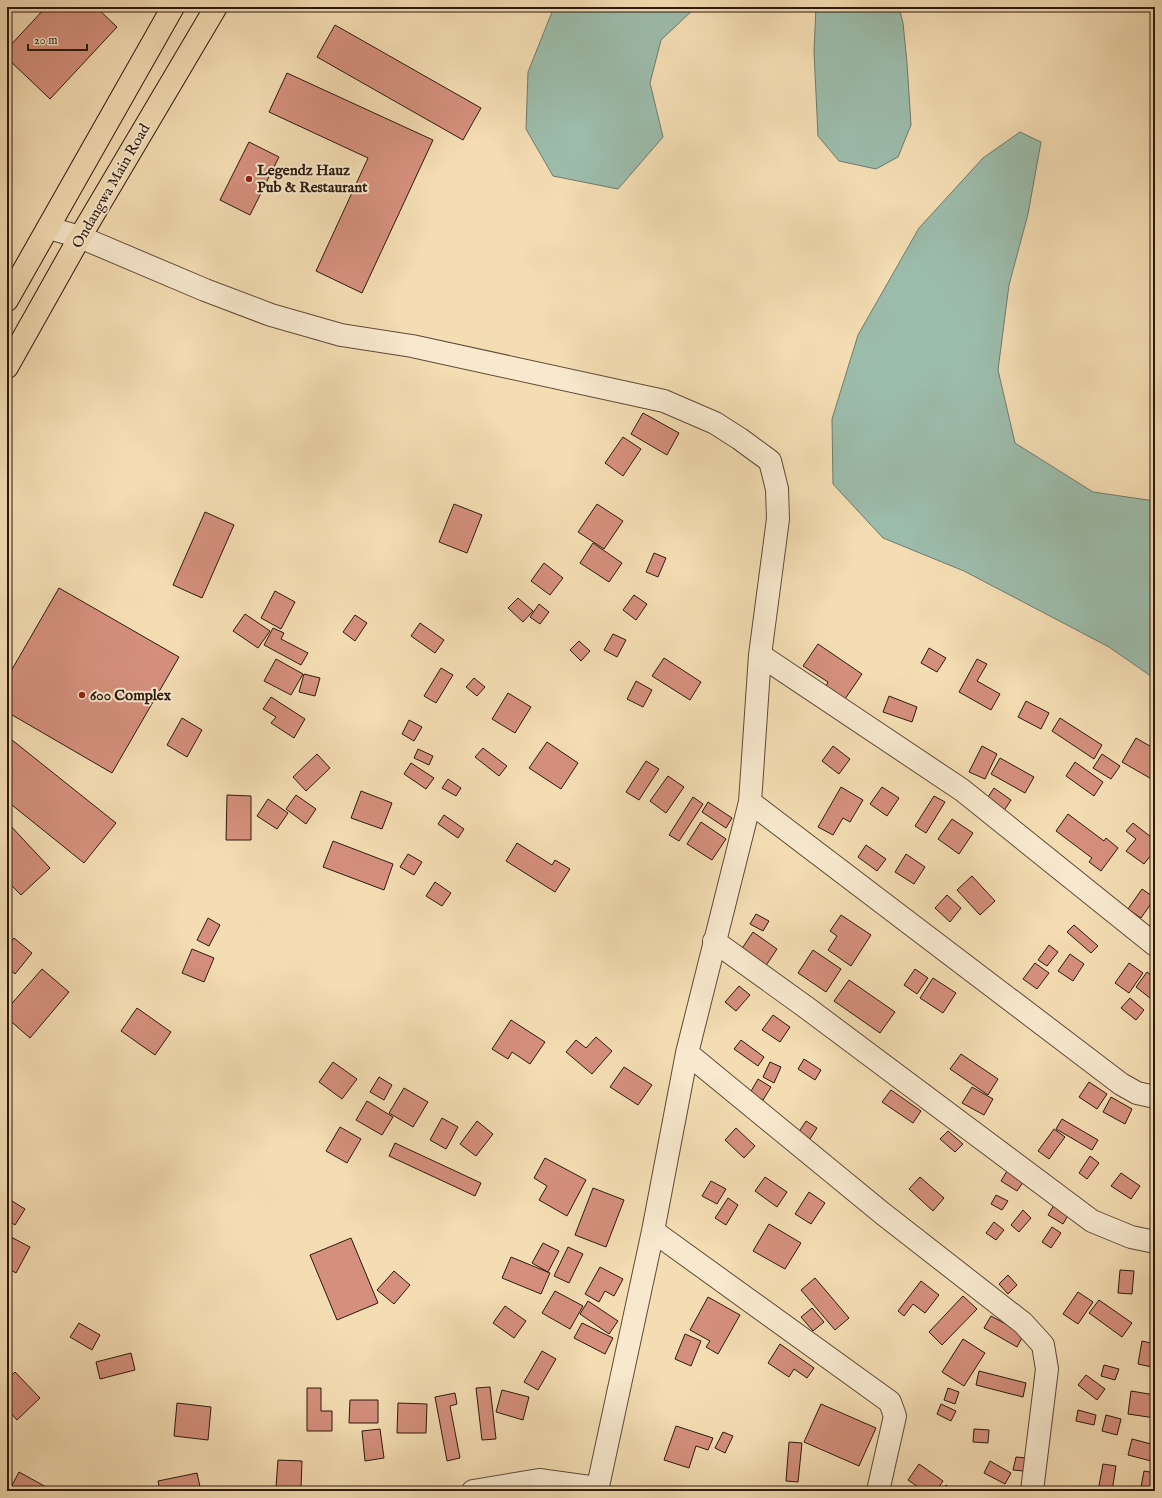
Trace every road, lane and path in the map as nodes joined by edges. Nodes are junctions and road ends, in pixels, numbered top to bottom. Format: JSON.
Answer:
{"nodes":[{"id":1,"x":173,"y":7,"type":"edge"},
{"id":2,"x":216,"y":7,"type":"edge"},
{"id":3,"x":48,"y":228,"type":"junction"},
{"id":4,"x":80,"y":237,"type":"junction"},
{"id":5,"x":7,"y":300,"type":"edge"},
{"id":6,"x":7,"y":367,"type":"edge"},
{"id":7,"x":760,"y":655,"type":"junction"},
{"id":8,"x":750,"y":802,"type":"junction"},
{"id":9,"x":714,"y":941,"type":"junction"},
{"id":10,"x":1155,"y":944,"type":"edge"},
{"id":11,"x":687,"y":1053,"type":"junction"},
{"id":12,"x":1155,"y":1097,"type":"edge"},
{"id":13,"x":653,"y":1231,"type":"junction"},
{"id":14,"x":1155,"y":1242,"type":"edge"},
{"id":15,"x":597,"y":1490,"type":"edge"},
{"id":16,"x":472,"y":1491,"type":"edge"},
{"id":17,"x":878,"y":1491,"type":"edge"},
{"id":18,"x":1032,"y":1491,"type":"edge"}],
"edges":[{"from":1,"to":3,"type":"main road"},
{"from":2,"to":4,"type":"main road","name":"Ondangwa Main Road"},
{"from":3,"to":4,"type":"street"},
{"from":3,"to":5,"type":"main road"},
{"from":4,"to":6,"type":"main road","name":"Ondangwa Main Road"},
{"from":4,"to":7,"type":"street"},
{"from":7,"to":8,"type":"street"},
{"from":7,"to":10,"type":"street"},
{"from":8,"to":9,"type":"street"},
{"from":8,"to":12,"type":"street"},
{"from":9,"to":11,"type":"street"},
{"from":9,"to":14,"type":"street"},
{"from":11,"to":13,"type":"street"},
{"from":11,"to":18,"type":"street"},
{"from":13,"to":15,"type":"street"},
{"from":13,"to":17,"type":"street"},
{"from":15,"to":16,"type":"street"}]}
